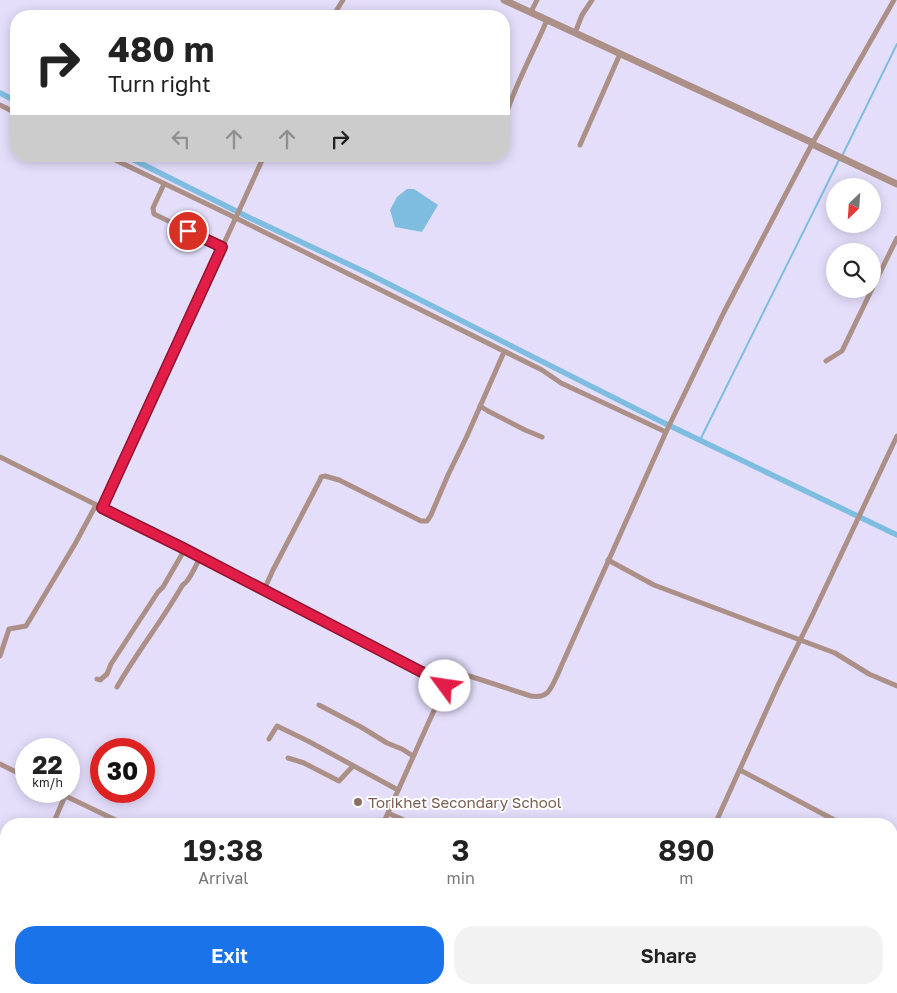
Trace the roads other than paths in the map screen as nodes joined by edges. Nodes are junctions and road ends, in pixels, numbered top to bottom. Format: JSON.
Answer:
{"nodes":[{"id":1,"x":504,"y":0,"type":"edge"},
{"id":2,"x":537,"y":0,"type":"edge"},
{"id":3,"x":592,"y":0,"type":"edge"},
{"id":4,"x":894,"y":0,"type":"edge"},
{"id":5,"x":531,"y":12,"type":"junction"},
{"id":6,"x":547,"y":20,"type":"junction"},
{"id":7,"x":575,"y":33,"type":"junction"},
{"id":8,"x":620,"y":54,"type":"junction"},
{"id":9,"x":510,"y":102,"type":"edge"},
{"id":10,"x":812,"y":144,"type":"junction"},
{"id":11,"x":580,"y":145,"type":"dead end"},
{"id":12,"x":119,"y":162,"type":"edge"},
{"id":13,"x":261,"y":162,"type":"edge"},
{"id":14,"x":895,"y":181,"type":"edge"},
{"id":15,"x":164,"y":184,"type":"junction"},
{"id":16,"x":236,"y":218,"type":"junction"},
{"id":17,"x":897,"y":238,"type":"edge"},
{"id":18,"x":222,"y":247,"type":"junction"},
{"id":19,"x":881,"y":271,"type":"edge"},
{"id":20,"x":868,"y":298,"type":"edge"},
{"id":21,"x":504,"y":352,"type":"junction"},
{"id":22,"x":826,"y":361,"type":"dead end"},
{"id":23,"x":480,"y":406,"type":"junction"},
{"id":24,"x":667,"y":430,"type":"junction"},
{"id":25,"x":897,"y":436,"type":"edge"},
{"id":26,"x":542,"y":437,"type":"dead end"},
{"id":27,"x":0,"y":457,"type":"edge"},
{"id":28,"x":96,"y":505,"type":"junction"},
{"id":29,"x":102,"y":508,"type":"junction"},
{"id":30,"x":185,"y":549,"type":"junction"},
{"id":31,"x":200,"y":557,"type":"junction"},
{"id":32,"x":608,"y":560,"type":"junction"},
{"id":33,"x":264,"y":590,"type":"junction"},
{"id":34,"x":800,"y":639,"type":"junction"},
{"id":35,"x":0,"y":656,"type":"edge"},
{"id":36,"x":97,"y":679,"type":"dead end"},
{"id":37,"x":445,"y":686,"type":"junction"},
{"id":38,"x":897,"y":686,"type":"edge"},
{"id":39,"x":117,"y":687,"type":"dead end"},
{"id":40,"x":319,"y":705,"type":"dead end"},
{"id":41,"x":269,"y":739,"type":"dead end"},
{"id":42,"x":413,"y":756,"type":"junction"},
{"id":43,"x":288,"y":758,"type":"dead end"},
{"id":44,"x":0,"y":764,"type":"edge"},
{"id":45,"x":353,"y":766,"type":"junction"},
{"id":46,"x":740,"y":770,"type":"junction"},
{"id":47,"x":15,"y":772,"type":"edge"},
{"id":48,"x":398,"y":790,"type":"junction"},
{"id":49,"x":62,"y":803,"type":"edge"},
{"id":50,"x":80,"y":803,"type":"edge"},
{"id":51,"x":388,"y":813,"type":"junction"},
{"id":52,"x":56,"y":818,"type":"edge"},
{"id":53,"x":111,"y":818,"type":"edge"},
{"id":54,"x":386,"y":818,"type":"edge"},
{"id":55,"x":399,"y":818,"type":"edge"},
{"id":56,"x":718,"y":818,"type":"edge"},
{"id":57,"x":831,"y":818,"type":"edge"}],
"edges":[{"from":1,"to":5,"type":"street"},
{"from":2,"to":5,"type":"street"},
{"from":3,"to":7,"type":"street"},
{"from":4,"to":10,"type":"street"},
{"from":5,"to":6,"type":"street"},
{"from":6,"to":7,"type":"street"},
{"from":6,"to":9,"type":"street"},
{"from":7,"to":8,"type":"street"},
{"from":8,"to":10,"type":"street"},
{"from":8,"to":11,"type":"street"},
{"from":10,"to":14,"type":"street"},
{"from":10,"to":24,"type":"street"},
{"from":12,"to":15,"type":"street"},
{"from":13,"to":16,"type":"street"},
{"from":15,"to":16,"type":"street"},
{"from":15,"to":18,"type":"street"},
{"from":16,"to":18,"type":"street"},
{"from":16,"to":21,"type":"street"},
{"from":17,"to":19,"type":"street"},
{"from":18,"to":29,"type":"street"},
{"from":20,"to":22,"type":"street"},
{"from":21,"to":23,"type":"street"},
{"from":21,"to":24,"type":"street"},
{"from":23,"to":26,"type":"street"},
{"from":23,"to":33,"type":"street"},
{"from":24,"to":32,"type":"street"},
{"from":25,"to":34,"type":"street"},
{"from":27,"to":28,"type":"street"},
{"from":28,"to":29,"type":"street"},
{"from":28,"to":35,"type":"street"},
{"from":29,"to":30,"type":"street"},
{"from":30,"to":31,"type":"street"},
{"from":30,"to":36,"type":"street"},
{"from":31,"to":33,"type":"street"},
{"from":31,"to":39,"type":"street"},
{"from":32,"to":34,"type":"street"},
{"from":32,"to":37,"type":"street"},
{"from":33,"to":37,"type":"street"},
{"from":34,"to":38,"type":"street"},
{"from":34,"to":46,"type":"street"},
{"from":37,"to":42,"type":"street"},
{"from":40,"to":42,"type":"street"},
{"from":41,"to":45,"type":"street"},
{"from":42,"to":48,"type":"street"},
{"from":43,"to":45,"type":"street"},
{"from":44,"to":47,"type":"street"},
{"from":45,"to":48,"type":"street"},
{"from":46,"to":56,"type":"street"},
{"from":46,"to":57,"type":"street"},
{"from":48,"to":51,"type":"street"},
{"from":49,"to":52,"type":"street"},
{"from":50,"to":53,"type":"street"},
{"from":51,"to":54,"type":"street"},
{"from":51,"to":55,"type":"street"}]}
